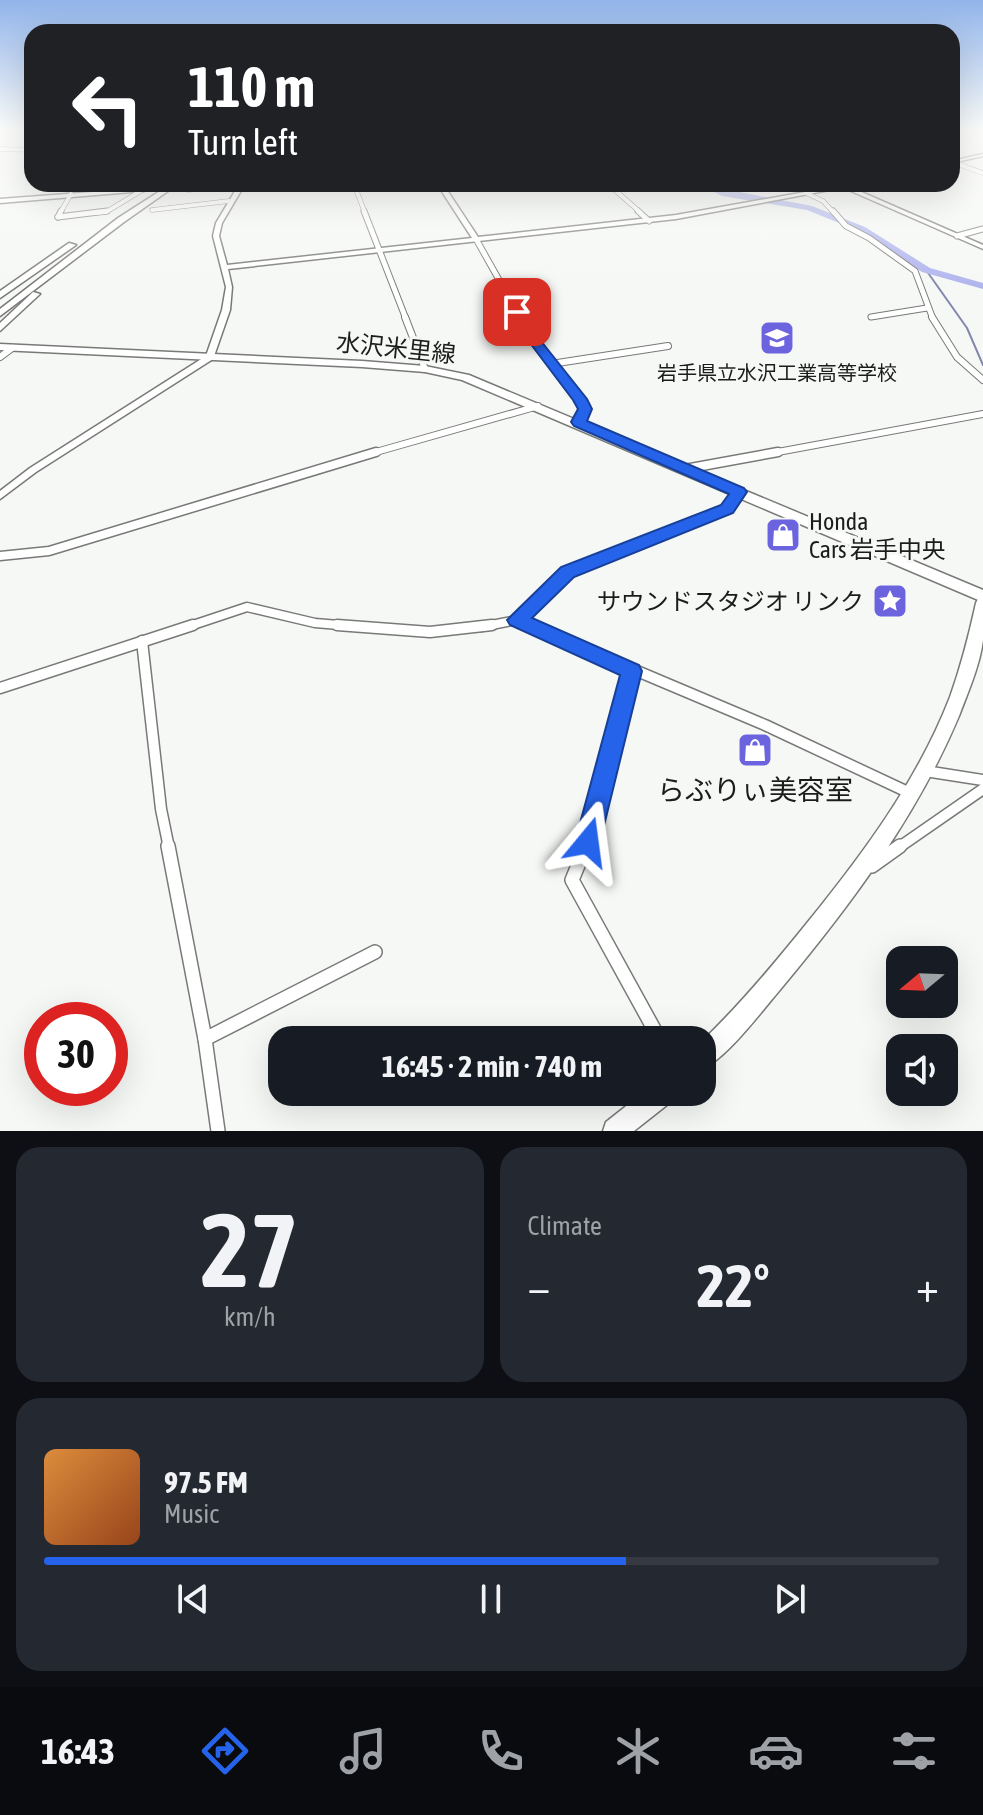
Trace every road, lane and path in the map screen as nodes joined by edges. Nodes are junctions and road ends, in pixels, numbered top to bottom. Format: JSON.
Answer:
{"nodes":[{"id":1,"x":100,"y":192,"type":"edge"},
{"id":2,"x":139,"y":192,"type":"edge"},
{"id":3,"x":160,"y":192,"type":"edge"},
{"id":4,"x":162,"y":192,"type":"edge"},
{"id":5,"x":236,"y":192,"type":"edge"},
{"id":6,"x":357,"y":192,"type":"edge"},
{"id":7,"x":445,"y":192,"type":"edge"},
{"id":8,"x":617,"y":192,"type":"edge"},
{"id":9,"x":810,"y":192,"type":"edge"},
{"id":10,"x":858,"y":192,"type":"edge"},
{"id":11,"x":806,"y":193,"type":"junction"},
{"id":12,"x":71,"y":194,"type":"junction"},
{"id":13,"x":0,"y":201,"type":"edge"},
{"id":14,"x":229,"y":201,"type":"junction"},
{"id":15,"x":152,"y":210,"type":"dead end"},
{"id":16,"x":121,"y":220,"type":"junction"},
{"id":17,"x":649,"y":221,"type":"junction"},
{"id":18,"x":983,"y":229,"type":"edge"},
{"id":19,"x":957,"y":236,"type":"junction"},
{"id":20,"x":476,"y":239,"type":"junction"},
{"id":21,"x":983,"y":247,"type":"edge"},
{"id":22,"x":379,"y":250,"type":"junction"},
{"id":23,"x":226,"y":267,"type":"junction"},
{"id":24,"x":0,"y":295,"type":"edge"},
{"id":25,"x":927,"y":308,"type":"junction"},
{"id":26,"x":0,"y":313,"type":"edge"},
{"id":27,"x":871,"y":317,"type":"dead end"},
{"id":28,"x":0,"y":328,"type":"edge"},
{"id":29,"x":668,"y":346,"type":"dead end"},
{"id":30,"x":6,"y":347,"type":"edge"},
{"id":31,"x":0,"y":357,"type":"edge"},
{"id":32,"x":210,"y":357,"type":"junction"},
{"id":33,"x":551,"y":364,"type":"junction"},
{"id":34,"x":425,"y":369,"type":"junction"},
{"id":35,"x":983,"y":380,"type":"edge"},
{"id":36,"x":538,"y":406,"type":"junction"},
{"id":37,"x":983,"y":414,"type":"edge"},
{"id":38,"x":579,"y":422,"type":"junction"},
{"id":39,"x":685,"y":469,"type":"junction"},
{"id":40,"x":739,"y":492,"type":"junction"},
{"id":41,"x":0,"y":496,"type":"edge"},
{"id":42,"x":0,"y":556,"type":"edge"},
{"id":43,"x":983,"y":596,"type":"edge"},
{"id":44,"x":983,"y":603,"type":"edge"},
{"id":45,"x":517,"y":620,"type":"junction"},
{"id":46,"x":142,"y":641,"type":"junction"},
{"id":47,"x":632,"y":671,"type":"junction"},
{"id":48,"x":0,"y":688,"type":"edge"},
{"id":49,"x":924,"y":771,"type":"junction"},
{"id":50,"x":983,"y":780,"type":"edge"},
{"id":51,"x":983,"y":789,"type":"edge"},
{"id":52,"x":913,"y":794,"type":"junction"},
{"id":53,"x":859,"y":875,"type":"junction"},
{"id":54,"x":375,"y":952,"type":"dead end"},
{"id":55,"x":652,"y":1026,"type":"edge"},
{"id":56,"x":205,"y":1039,"type":"junction"},
{"id":57,"x":716,"y":1042,"type":"edge"},
{"id":58,"x":646,"y":1106,"type":"edge"},
{"id":59,"x":218,"y":1131,"type":"edge"},
{"id":60,"x":615,"y":1131,"type":"edge"}],
"edges":[{"from":1,"to":12,"type":"street"},
{"from":2,"to":12,"type":"street"},
{"from":3,"to":24,"type":"main road"},
{"from":4,"to":16,"type":"main road"},
{"from":5,"to":14,"type":"street"},
{"from":6,"to":22,"type":"street"},
{"from":7,"to":20,"type":"street"},
{"from":8,"to":17,"type":"street"},
{"from":9,"to":11,"type":"street"},
{"from":10,"to":19,"type":"main road"},
{"from":11,"to":17,"type":"street"},
{"from":11,"to":25,"type":"street"},
{"from":12,"to":13,"type":"street"},
{"from":14,"to":15,"type":"street"},
{"from":14,"to":23,"type":"street"},
{"from":16,"to":26,"type":"main road"},
{"from":16,"to":28,"type":"main road"},
{"from":17,"to":20,"type":"street"},
{"from":18,"to":19,"type":"street"},
{"from":19,"to":21,"type":"main road"},
{"from":20,"to":22,"type":"street"},
{"from":20,"to":33,"type":"street"},
{"from":22,"to":23,"type":"street"},
{"from":22,"to":34,"type":"street"},
{"from":23,"to":32,"type":"street"},
{"from":25,"to":27,"type":"street"},
{"from":25,"to":35,"type":"street"},
{"from":29,"to":33,"type":"street"},
{"from":30,"to":31,"type":"street"},
{"from":30,"to":32,"type":"main road","name":"水沢米里線"},
{"from":32,"to":34,"type":"main road","name":"水沢米里線"},
{"from":32,"to":41,"type":"street"},
{"from":33,"to":38,"type":"street"},
{"from":34,"to":36,"type":"main road","name":"水沢米里線"},
{"from":36,"to":38,"type":"main road","name":"水沢米里線"},
{"from":36,"to":42,"type":"street"},
{"from":37,"to":39,"type":"street"},
{"from":38,"to":39,"type":"main road","name":"水沢米里線"},
{"from":39,"to":40,"type":"main road","name":"水沢米里線"},
{"from":40,"to":43,"type":"main road","name":"水沢米里線"},
{"from":40,"to":45,"type":"street"},
{"from":44,"to":49,"type":"main road"},
{"from":45,"to":46,"type":"street"},
{"from":45,"to":47,"type":"street"},
{"from":46,"to":48,"type":"street"},
{"from":46,"to":56,"type":"street"},
{"from":47,"to":52,"type":"street"},
{"from":47,"to":55,"type":"street"},
{"from":49,"to":50,"type":"street"},
{"from":49,"to":52,"type":"main road"},
{"from":51,"to":53,"type":"street"},
{"from":52,"to":53,"type":"main road"},
{"from":53,"to":57,"type":"main road"},
{"from":54,"to":56,"type":"street"},
{"from":56,"to":59,"type":"street"},
{"from":58,"to":60,"type":"main road"}]}
